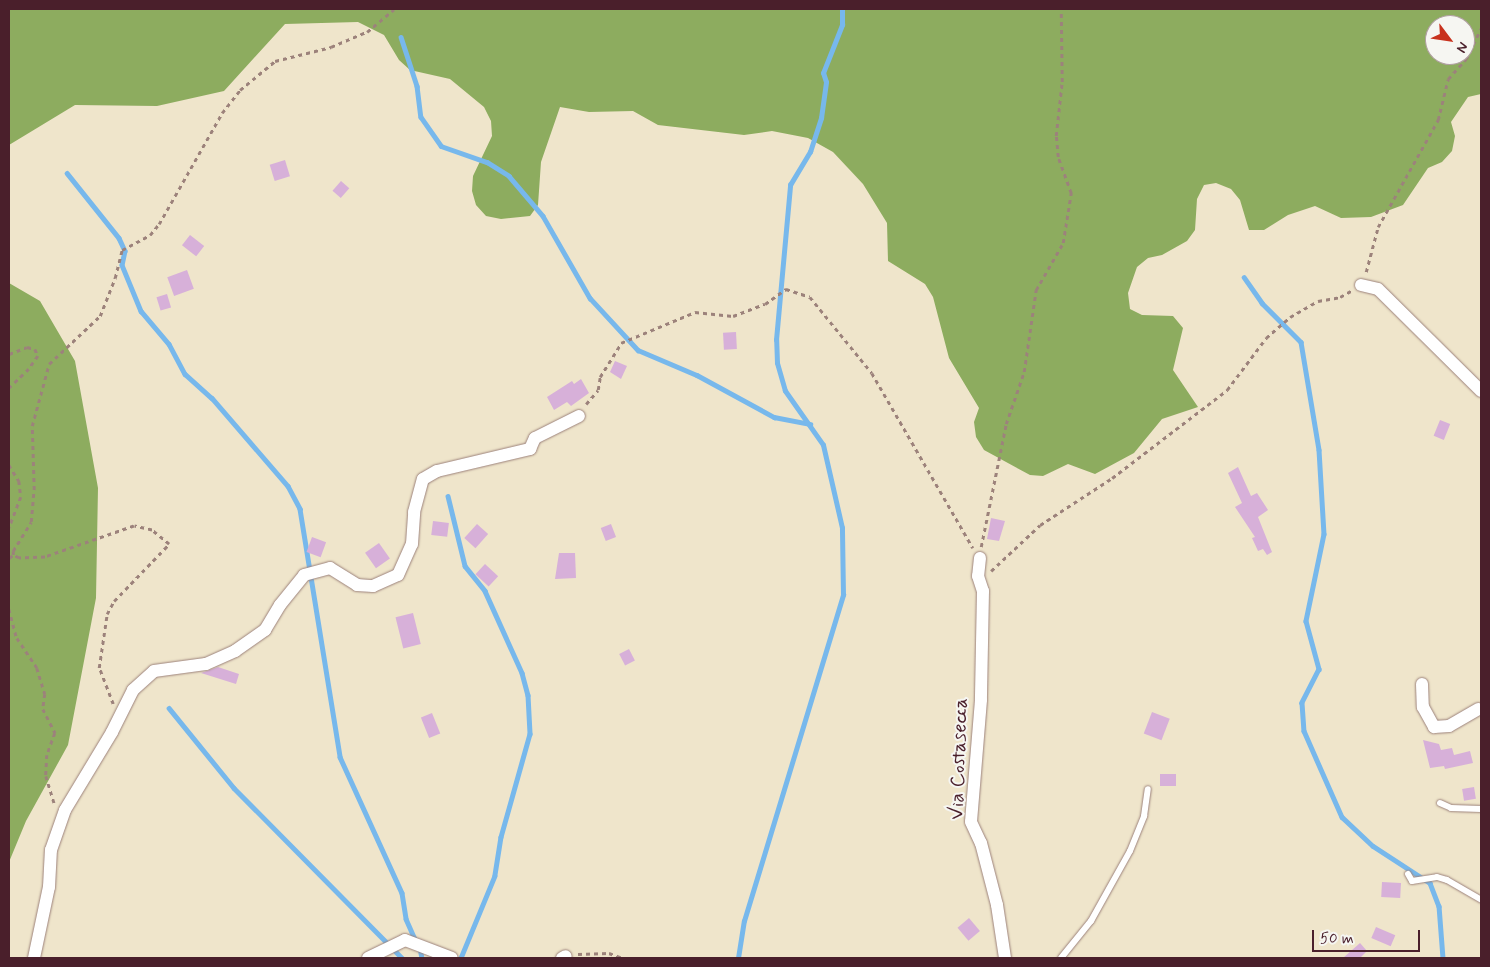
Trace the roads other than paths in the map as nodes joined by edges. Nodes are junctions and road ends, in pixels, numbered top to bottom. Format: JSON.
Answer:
{"nodes":[{"id":1,"x":1361,"y":285,"type":"road end"},
{"id":2,"x":1481,"y":391,"type":"edge"},
{"id":3,"x":579,"y":416,"type":"road end"},
{"id":4,"x":980,"y":558,"type":"road end"},
{"id":5,"x":1422,"y":684,"type":"dead end"},
{"id":6,"x":1480,"y":712,"type":"edge"},
{"id":7,"x":1148,"y":789,"type":"dead end"},
{"id":8,"x":1440,"y":803,"type":"dead end"},
{"id":9,"x":1481,"y":810,"type":"edge"},
{"id":10,"x":1408,"y":874,"type":"dead end"},
{"id":11,"x":1481,"y":900,"type":"edge"},
{"id":12,"x":34,"y":958,"type":"edge"},
{"id":13,"x":368,"y":958,"type":"edge"},
{"id":14,"x":452,"y":958,"type":"edge"},
{"id":15,"x":1005,"y":958,"type":"edge"},
{"id":16,"x":1061,"y":958,"type":"edge"}],
"edges":[{"from":1,"to":2,"type":"street"},
{"from":3,"to":12,"type":"street"},
{"from":4,"to":15,"type":"street","name":"Via Costasecca"},
{"from":5,"to":6,"type":"street"},
{"from":7,"to":16,"type":"lane"},
{"from":8,"to":9,"type":"lane"},
{"from":10,"to":11,"type":"lane"},
{"from":13,"to":14,"type":"street"}]}
